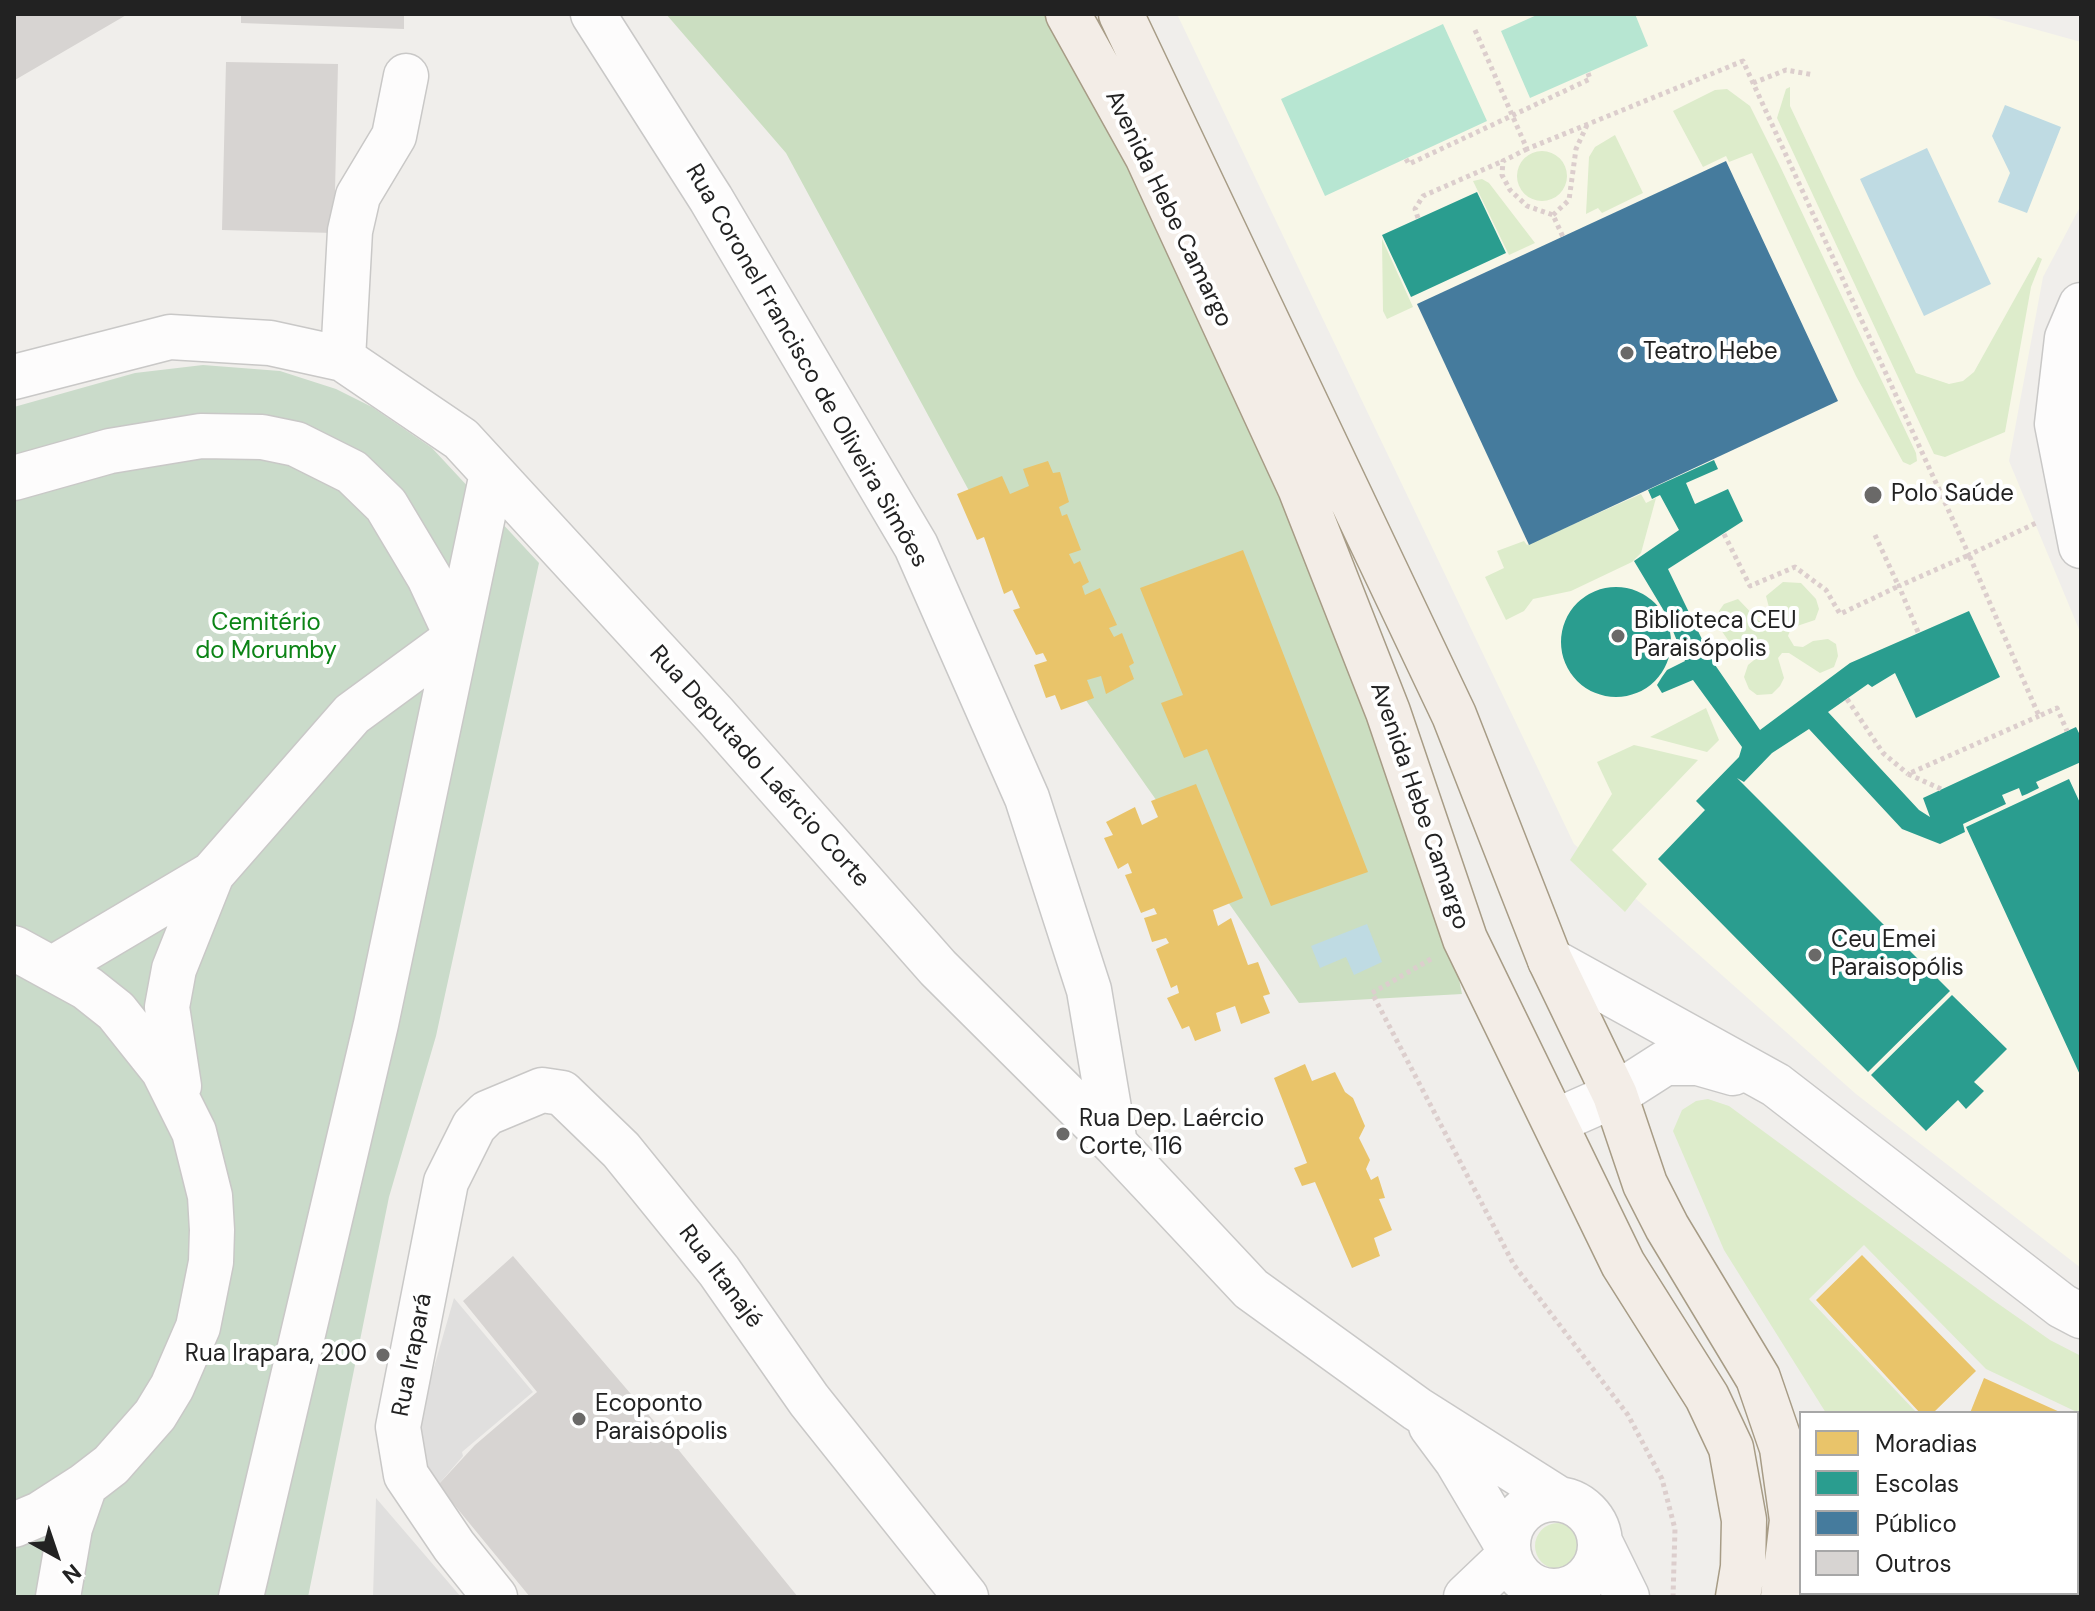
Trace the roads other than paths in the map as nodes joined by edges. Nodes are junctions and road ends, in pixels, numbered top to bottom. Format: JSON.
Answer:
{"nodes":[{"id":1,"x":593,"y":14,"type":"edge"},
{"id":2,"x":1068,"y":14,"type":"edge"},
{"id":3,"x":1121,"y":14,"type":"edge"},
{"id":4,"x":406,"y":76,"type":"dead end"},
{"id":5,"x":2081,"y":305,"type":"edge"},
{"id":6,"x":343,"y":359,"type":"junction"},
{"id":7,"x":14,"y":377,"type":"edge"},
{"id":8,"x":492,"y":473,"type":"junction"},
{"id":9,"x":14,"y":478,"type":"edge"},
{"id":10,"x":2078,"y":533,"type":"edge"},
{"id":11,"x":457,"y":637,"type":"junction"},
{"id":12,"x":212,"y":874,"type":"junction"},
{"id":13,"x":14,"y":948,"type":"edge"},
{"id":14,"x":1550,"y":960,"type":"junction"},
{"id":15,"x":55,"y":967,"type":"junction"},
{"id":16,"x":1776,"y":1085,"type":"junction"},
{"id":17,"x":1615,"y":1095,"type":"junction"},
{"id":18,"x":182,"y":1102,"type":"junction"},
{"id":19,"x":1556,"y":1121,"type":"junction"},
{"id":20,"x":1115,"y":1144,"type":"junction"},
{"id":21,"x":446,"y":1182,"type":"joint"},
{"id":22,"x":2081,"y":1316,"type":"edge"},
{"id":23,"x":1417,"y":1409,"type":"junction"},
{"id":24,"x":1792,"y":1456,"type":"edge"},
{"id":25,"x":85,"y":1485,"type":"junction"},
{"id":26,"x":1559,"y":1499,"type":"junction"},
{"id":27,"x":14,"y":1525,"type":"edge"},
{"id":28,"x":1600,"y":1542,"type":"junction"},
{"id":29,"x":1509,"y":1551,"type":"junction"},
{"id":30,"x":1552,"y":1594,"type":"edge"},
{"id":31,"x":58,"y":1597,"type":"edge"},
{"id":32,"x":241,"y":1597,"type":"edge"},
{"id":33,"x":495,"y":1597,"type":"edge"},
{"id":34,"x":966,"y":1597,"type":"edge"},
{"id":35,"x":1466,"y":1597,"type":"edge"},
{"id":36,"x":1627,"y":1597,"type":"edge"},
{"id":37,"x":1738,"y":1597,"type":"edge"},
{"id":38,"x":1783,"y":1597,"type":"edge"}],
"edges":[{"from":1,"to":20,"type":"street","name":"Rua Coronel Francisco de Oliveira Simões"},
{"from":2,"to":19,"type":"main road","name":"Avenida Hebe Camargo"},
{"from":3,"to":14,"type":"main road","name":"Avenida Hebe Camargo"},
{"from":4,"to":6,"type":"street"},
{"from":5,"to":10,"type":"street"},
{"from":6,"to":7,"type":"street","name":"Rua Deputado Laércio Corte"},
{"from":6,"to":8,"type":"street","name":"Rua Deputado Laércio Corte"},
{"from":8,"to":11,"type":"street"},
{"from":8,"to":20,"type":"street","name":"Rua Deputado Laércio Corte"},
{"from":9,"to":11,"type":"street"},
{"from":11,"to":12,"type":"street"},
{"from":11,"to":32,"type":"street"},
{"from":12,"to":15,"type":"street"},
{"from":12,"to":18,"type":"street"},
{"from":13,"to":15,"type":"street"},
{"from":14,"to":16,"type":"street"},
{"from":14,"to":17,"type":"main road","name":"Avenida Hebe Camargo"},
{"from":15,"to":18,"type":"street"},
{"from":16,"to":17,"type":"street"},
{"from":16,"to":22,"type":"street"},
{"from":17,"to":19,"type":"street"},
{"from":17,"to":24,"type":"main road","name":"Avenida Hebe Camargo"},
{"from":18,"to":25,"type":"street"},
{"from":19,"to":37,"type":"main road","name":"Avenida Hebe Camargo"},
{"from":20,"to":23,"type":"street","name":"Rua Deputado Laércio Corte"},
{"from":21,"to":33,"type":"street","name":"Rua Irapará"},
{"from":21,"to":34,"type":"street","name":"Rua Itanajé"},
{"from":23,"to":26,"type":"street","name":"Rua Deputado Laércio Corte"},
{"from":23,"to":29,"type":"street","name":"Rua Deputado Laércio Corte"},
{"from":24,"to":38,"type":"main road","name":"Avenida Hebe Camargo"},
{"from":25,"to":27,"type":"street"},
{"from":25,"to":31,"type":"street"},
{"from":26,"to":28,"type":"street"},
{"from":26,"to":29,"type":"street"},
{"from":28,"to":30,"type":"street"},
{"from":28,"to":36,"type":"street"},
{"from":29,"to":30,"type":"street"},
{"from":29,"to":35,"type":"street"}]}
